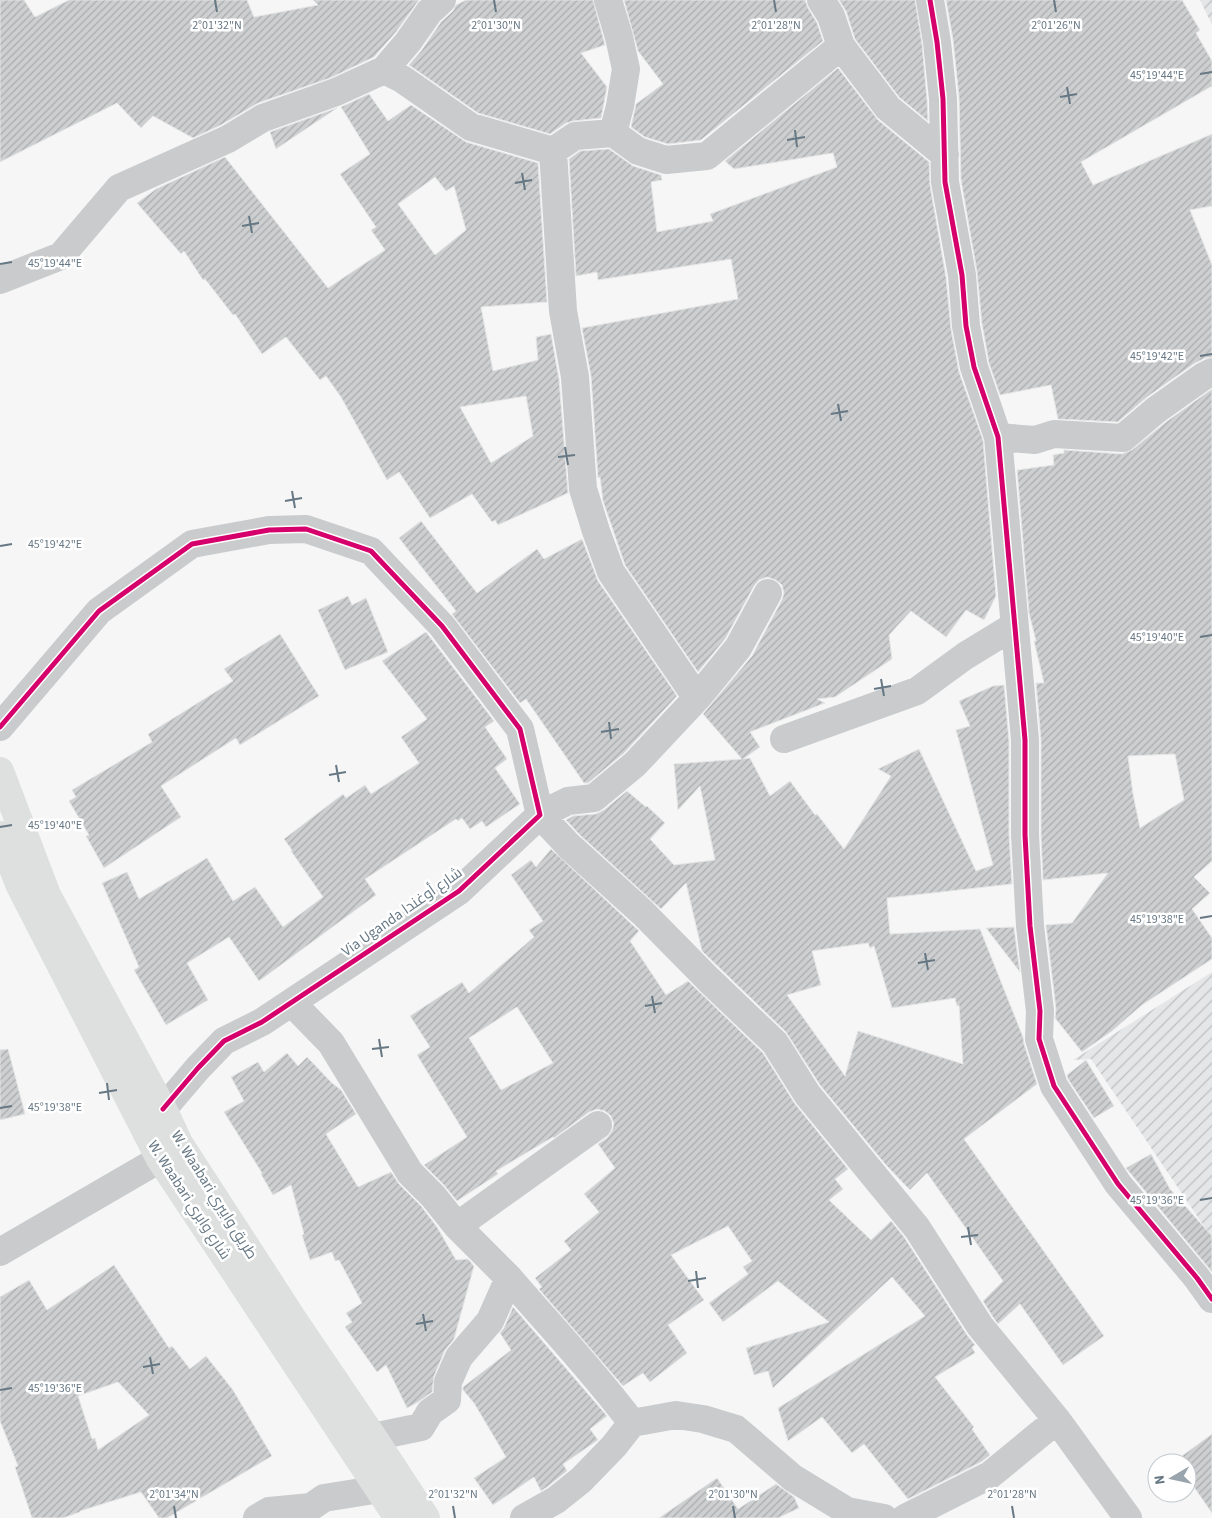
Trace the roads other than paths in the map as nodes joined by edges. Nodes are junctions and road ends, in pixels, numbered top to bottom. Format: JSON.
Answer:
{"nodes":[{"id":1,"x":442,"y":0,"type":"edge"},
{"id":2,"x":608,"y":0,"type":"edge"},
{"id":3,"x":820,"y":0,"type":"edge"},
{"id":4,"x":930,"y":0,"type":"edge"},
{"id":5,"x":841,"y":46,"type":"junction"},
{"id":6,"x":384,"y":70,"type":"junction"},
{"id":7,"x":613,"y":133,"type":"junction"},
{"id":8,"x":552,"y":151,"type":"junction"},
{"id":9,"x":945,"y":155,"type":"junction"},
{"id":10,"x":0,"y":280,"type":"edge"},
{"id":11,"x":1212,"y":372,"type":"edge"},
{"id":12,"x":998,"y":437,"type":"junction"},
{"id":13,"x":768,"y":593,"type":"dead end"},
{"id":14,"x":1014,"y":626,"type":"junction"},
{"id":15,"x":696,"y":698,"type":"junction"},
{"id":16,"x":0,"y":727,"type":"edge"},
{"id":17,"x":784,"y":739,"type":"dead end"},
{"id":18,"x":0,"y":771,"type":"edge"},
{"id":19,"x":540,"y":815,"type":"junction"},
{"id":20,"x":0,"y":835,"type":"edge"},
{"id":21,"x":292,"y":1003,"type":"junction"},
{"id":22,"x":163,"y":1109,"type":"junction"},
{"id":23,"x":598,"y":1125,"type":"dead end"},
{"id":24,"x":169,"y":1151,"type":"junction"},
{"id":25,"x":457,"y":1226,"type":"junction"},
{"id":26,"x":0,"y":1252,"type":"edge"},
{"id":27,"x":509,"y":1278,"type":"junction"},
{"id":28,"x":1212,"y":1299,"type":"edge"},
{"id":29,"x":1058,"y":1420,"type":"junction"},
{"id":30,"x":632,"y":1423,"type":"junction"},
{"id":31,"x":373,"y":1437,"type":"junction"},
{"id":32,"x":380,"y":1489,"type":"junction"},
{"id":33,"x":257,"y":1518,"type":"edge"},
{"id":34,"x":398,"y":1518,"type":"edge"},
{"id":35,"x":426,"y":1518,"type":"edge"},
{"id":36,"x":524,"y":1518,"type":"edge"},
{"id":37,"x":884,"y":1518,"type":"edge"},
{"id":38,"x":905,"y":1518,"type":"edge"},
{"id":39,"x":1128,"y":1518,"type":"edge"}],
"edges":[{"from":1,"to":6,"type":"street"},
{"from":2,"to":7,"type":"street"},
{"from":3,"to":5,"type":"street"},
{"from":4,"to":9,"type":"street"},
{"from":5,"to":7,"type":"street"},
{"from":5,"to":9,"type":"street"},
{"from":6,"to":8,"type":"street"},
{"from":6,"to":10,"type":"street"},
{"from":7,"to":8,"type":"street"},
{"from":8,"to":15,"type":"street"},
{"from":9,"to":12,"type":"street"},
{"from":11,"to":12,"type":"street"},
{"from":12,"to":14,"type":"street"},
{"from":13,"to":15,"type":"street","name":"Via Uganda شارع أوغندا"},
{"from":14,"to":17,"type":"street"},
{"from":14,"to":28,"type":"street"},
{"from":15,"to":19,"type":"street","name":"Via Uganda شارع أوغندا"},
{"from":16,"to":19,"type":"street"},
{"from":18,"to":22,"type":"main road","name":"W. Waabari طريق وابيري"},
{"from":19,"to":21,"type":"street","name":"Via Uganda شارع أوغندا"},
{"from":19,"to":29,"type":"street"},
{"from":20,"to":24,"type":"main road","name":"W. Waabari شارع وابري"},
{"from":21,"to":22,"type":"street","name":"Via Uganda شارع أوغندا"},
{"from":21,"to":25,"type":"street"},
{"from":22,"to":24,"type":"main road","name":"W. Waabari طريق وابيري"},
{"from":23,"to":25,"type":"street"},
{"from":24,"to":26,"type":"street"},
{"from":24,"to":31,"type":"main road","name":"W. Waabari طريق وابيري"},
{"from":24,"to":32,"type":"main road","name":"W. Waabari شارع وابري"},
{"from":25,"to":27,"type":"street"},
{"from":27,"to":30,"type":"street"},
{"from":27,"to":31,"type":"street"},
{"from":29,"to":38,"type":"street"},
{"from":29,"to":39,"type":"street"},
{"from":30,"to":36,"type":"street"},
{"from":30,"to":37,"type":"street"},
{"from":31,"to":35,"type":"main road","name":"W. Waabari طريق وابيري"},
{"from":32,"to":33,"type":"street"},
{"from":32,"to":34,"type":"main road","name":"W. Waabari شارع وابري"}]}
